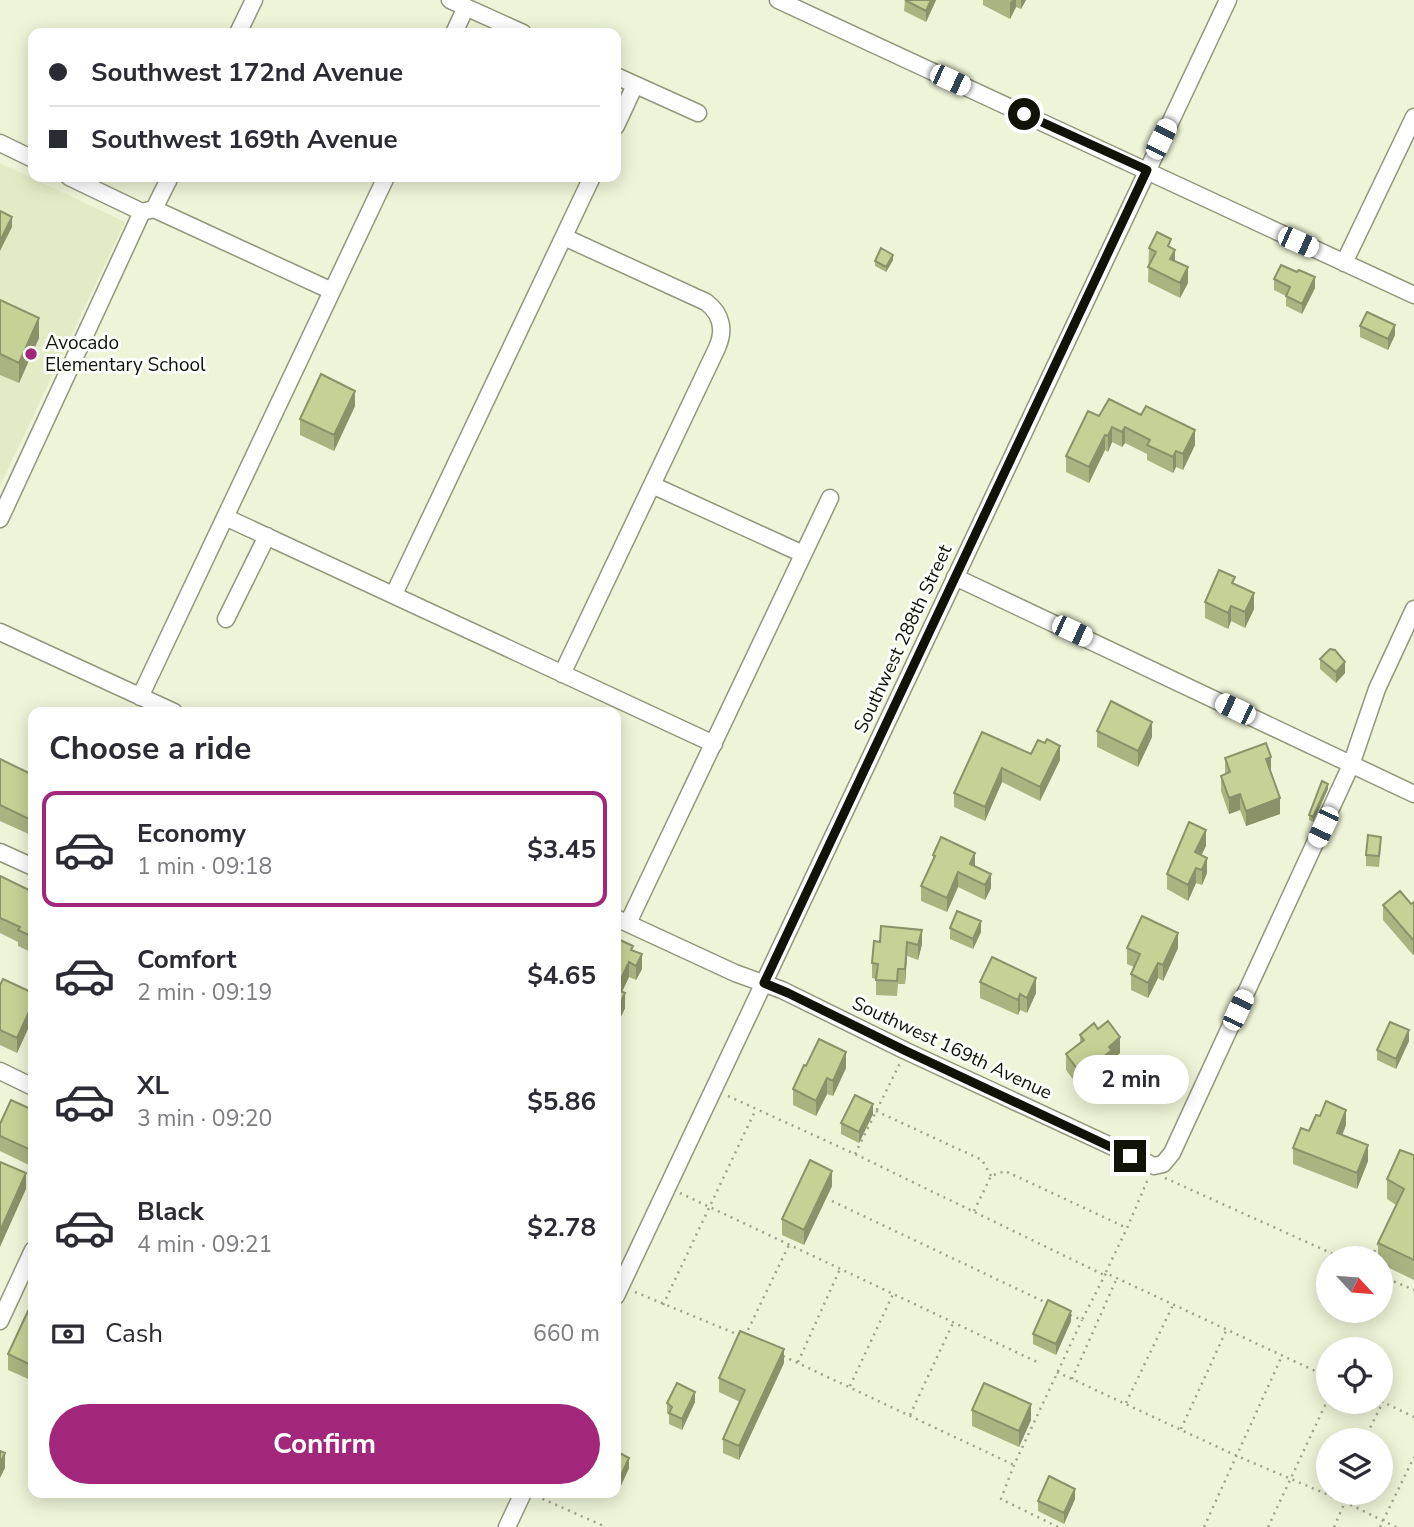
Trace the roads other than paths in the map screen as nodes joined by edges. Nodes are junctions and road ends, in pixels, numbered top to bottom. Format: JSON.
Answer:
{"nodes":[{"id":1,"x":254,"y":0,"type":"edge"},
{"id":2,"x":450,"y":0,"type":"edge"},
{"id":3,"x":778,"y":0,"type":"edge"},
{"id":4,"x":1228,"y":0,"type":"edge"},
{"id":5,"x":467,"y":7,"type":"junction"},
{"id":6,"x":240,"y":28,"type":"edge"},
{"id":7,"x":456,"y":28,"type":"edge"},
{"id":8,"x":512,"y":28,"type":"edge"},
{"id":9,"x":621,"y":78,"type":"edge"},
{"id":10,"x":635,"y":85,"type":"junction"},
{"id":11,"x":698,"y":113,"type":"dead end"},
{"id":12,"x":621,"y":115,"type":"edge"},
{"id":13,"x":1414,"y":117,"type":"edge"},
{"id":14,"x":0,"y":143,"type":"edge"},
{"id":15,"x":28,"y":157,"type":"edge"},
{"id":16,"x":1147,"y":170,"type":"junction"},
{"id":17,"x":81,"y":182,"type":"edge"},
{"id":18,"x":167,"y":182,"type":"edge"},
{"id":19,"x":384,"y":182,"type":"edge"},
{"id":20,"x":590,"y":182,"type":"edge"},
{"id":21,"x":148,"y":210,"type":"junction"},
{"id":22,"x":564,"y":237,"type":"junction"},
{"id":23,"x":1344,"y":263,"type":"junction"},
{"id":24,"x":332,"y":291,"type":"junction"},
{"id":25,"x":1414,"y":295,"type":"edge"},
{"id":26,"x":652,"y":485,"type":"junction"},
{"id":27,"x":830,"y":498,"type":"dead end"},
{"id":28,"x":225,"y":517,"type":"junction"},
{"id":29,"x":0,"y":519,"type":"edge"},
{"id":30,"x":267,"y":536,"type":"junction"},
{"id":31,"x":803,"y":554,"type":"junction"},
{"id":32,"x":955,"y":577,"type":"junction"},
{"id":33,"x":394,"y":594,"type":"junction"},
{"id":34,"x":1414,"y":609,"type":"edge"},
{"id":35,"x":226,"y":618,"type":"dead end"},
{"id":36,"x":0,"y":632,"type":"edge"},
{"id":37,"x":562,"y":674,"type":"junction"},
{"id":38,"x":140,"y":696,"type":"junction"},
{"id":39,"x":163,"y":707,"type":"edge"},
{"id":40,"x":714,"y":744,"type":"junction"},
{"id":41,"x":1351,"y":765,"type":"junction"},
{"id":42,"x":1414,"y":794,"type":"edge"},
{"id":43,"x":0,"y":852,"type":"edge"},
{"id":44,"x":28,"y":865,"type":"edge"},
{"id":45,"x":622,"y":921,"type":"edge"},
{"id":46,"x":764,"y":983,"type":"junction"},
{"id":47,"x":0,"y":1072,"type":"edge"},
{"id":48,"x":28,"y":1085,"type":"edge"},
{"id":49,"x":28,"y":1261,"type":"edge"},
{"id":50,"x":621,"y":1285,"type":"edge"},
{"id":51,"x":0,"y":1321,"type":"edge"},
{"id":52,"x":521,"y":1498,"type":"edge"},
{"id":53,"x":507,"y":1527,"type":"edge"}],
"edges":[{"from":1,"to":6,"type":"street"},
{"from":2,"to":5,"type":"street"},
{"from":3,"to":16,"type":"street"},
{"from":4,"to":16,"type":"street","name":"Southwest 288th Street"},
{"from":5,"to":7,"type":"street"},
{"from":5,"to":8,"type":"street"},
{"from":9,"to":10,"type":"street"},
{"from":10,"to":11,"type":"street"},
{"from":10,"to":12,"type":"street"},
{"from":13,"to":23,"type":"street"},
{"from":14,"to":15,"type":"street"},
{"from":16,"to":23,"type":"street"},
{"from":16,"to":32,"type":"street","name":"Southwest 288th Street"},
{"from":17,"to":21,"type":"street"},
{"from":18,"to":21,"type":"street"},
{"from":19,"to":24,"type":"street"},
{"from":20,"to":22,"type":"street"},
{"from":21,"to":24,"type":"street"},
{"from":21,"to":29,"type":"street"},
{"from":22,"to":26,"type":"street"},
{"from":22,"to":33,"type":"street"},
{"from":23,"to":25,"type":"street"},
{"from":24,"to":28,"type":"street"},
{"from":26,"to":31,"type":"street"},
{"from":26,"to":37,"type":"street"},
{"from":27,"to":31,"type":"street"},
{"from":28,"to":30,"type":"street"},
{"from":28,"to":38,"type":"street"},
{"from":30,"to":33,"type":"street"},
{"from":30,"to":35,"type":"street"},
{"from":31,"to":40,"type":"street"},
{"from":32,"to":41,"type":"street"},
{"from":32,"to":46,"type":"street","name":"Southwest 288th Street"},
{"from":33,"to":37,"type":"street"},
{"from":34,"to":41,"type":"street"},
{"from":36,"to":38,"type":"street"},
{"from":37,"to":40,"type":"street"},
{"from":38,"to":39,"type":"street"},
{"from":40,"to":45,"type":"street"},
{"from":41,"to":42,"type":"street"},
{"from":41,"to":46,"type":"street","name":"Southwest 169th Avenue"},
{"from":43,"to":44,"type":"street"},
{"from":45,"to":46,"type":"street","name":"Southwest 169th Avenue"},
{"from":46,"to":50,"type":"street","name":"Southwest 288th Street"},
{"from":47,"to":48,"type":"street"},
{"from":49,"to":51,"type":"street"},
{"from":52,"to":53,"type":"street"}]}
